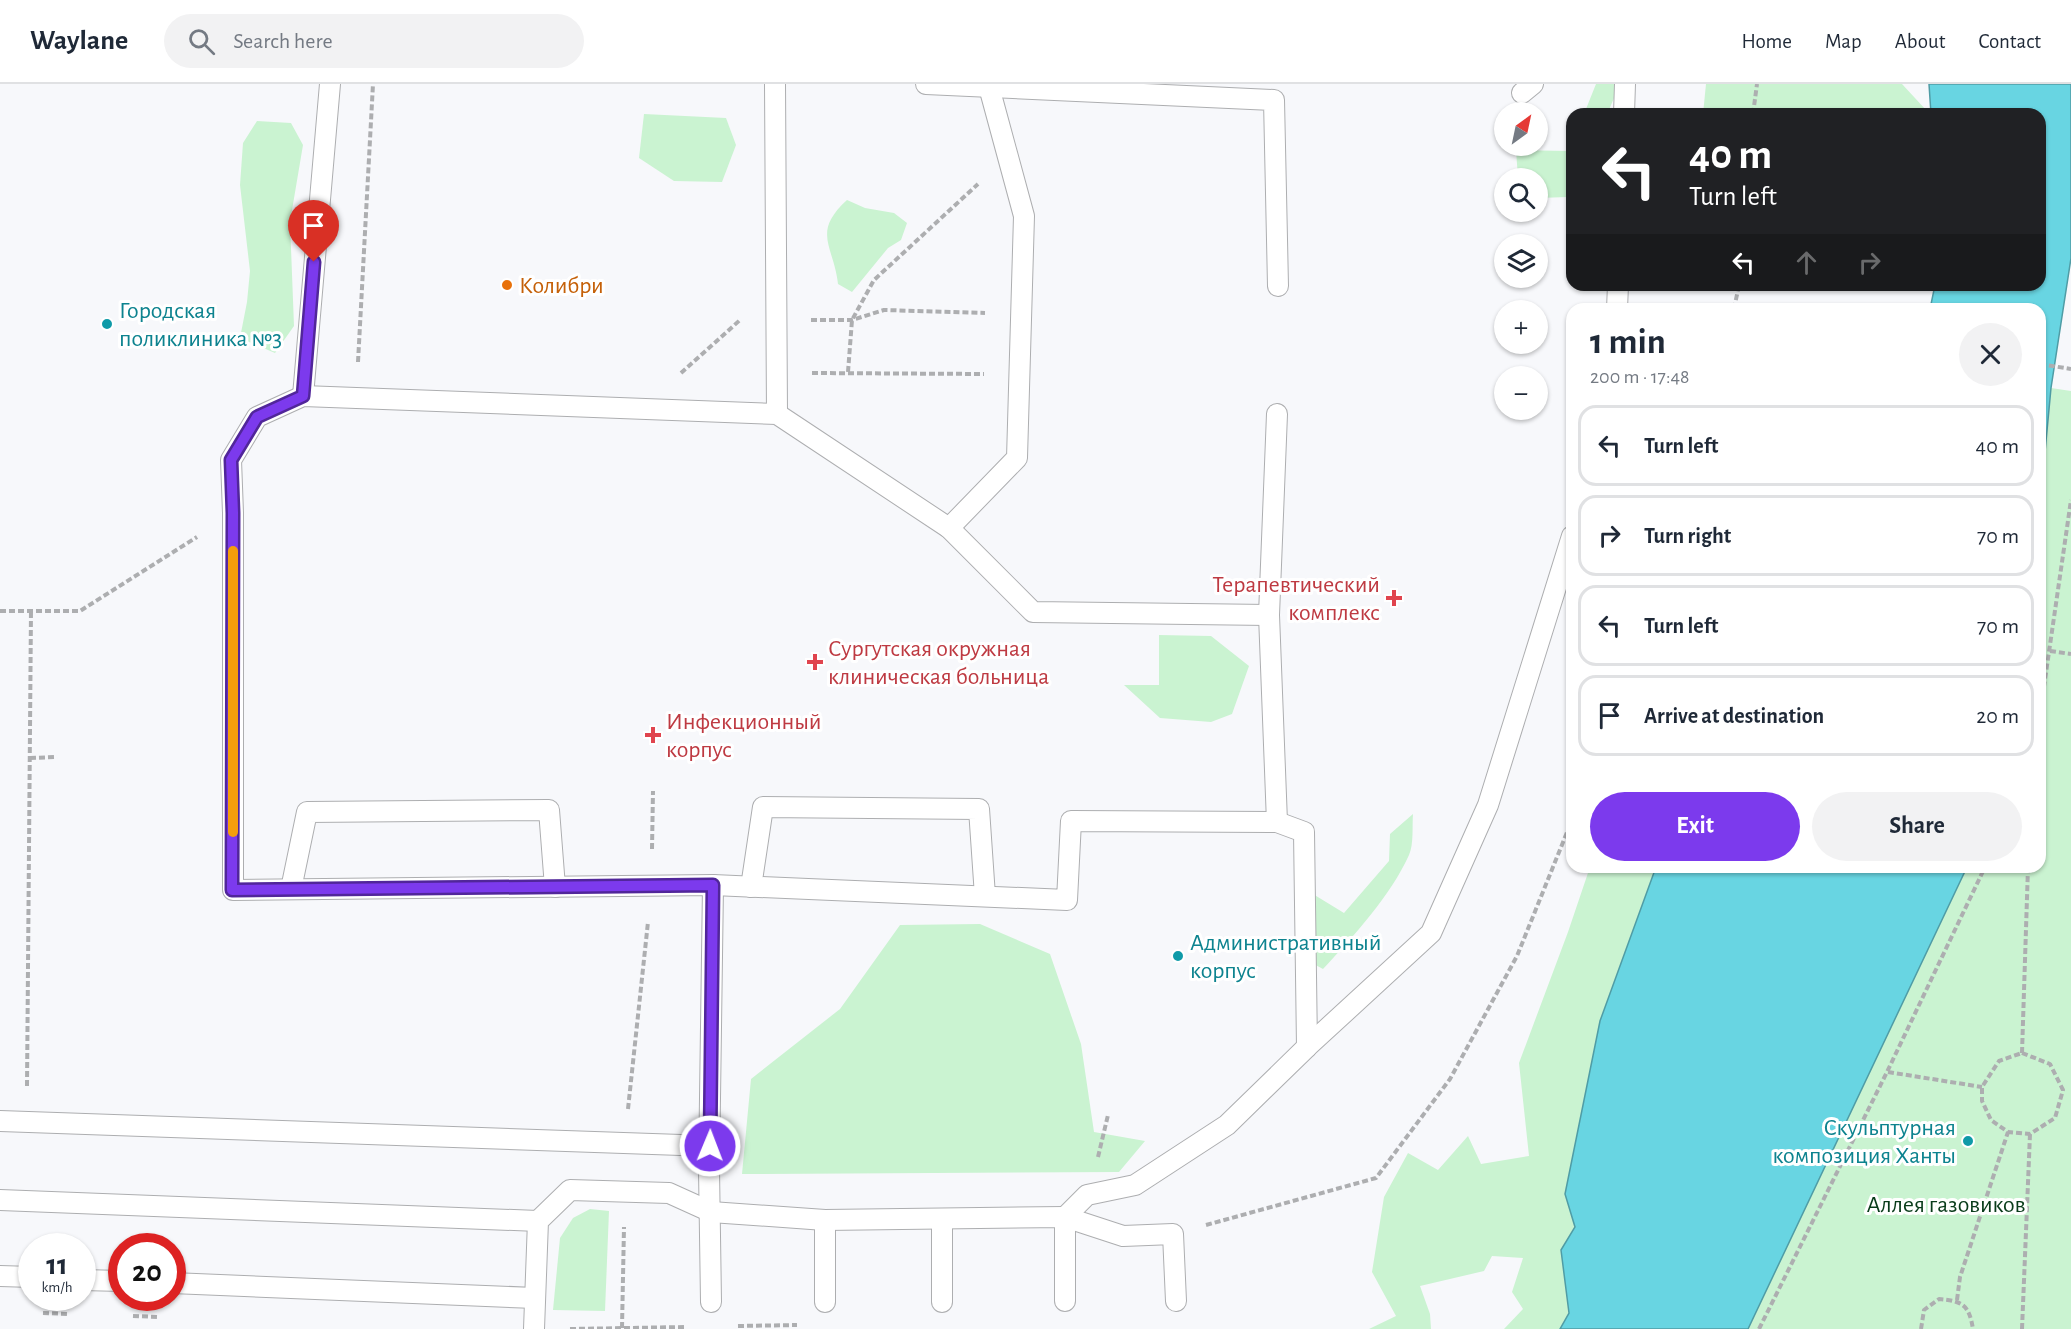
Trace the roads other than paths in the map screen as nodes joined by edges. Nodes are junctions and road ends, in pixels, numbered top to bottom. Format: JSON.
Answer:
{"nodes":[{"id":1,"x":330,"y":84,"type":"edge"},
{"id":2,"x":775,"y":84,"type":"edge"},
{"id":3,"x":926,"y":84,"type":"edge"},
{"id":4,"x":1625,"y":84,"type":"edge"},
{"id":5,"x":989,"y":87,"type":"junction"},
{"id":6,"x":1163,"y":90,"type":"edge"},
{"id":7,"x":1624,"y":108,"type":"edge"},
{"id":8,"x":1278,"y":286,"type":"dead end"},
{"id":9,"x":303,"y":396,"type":"junction"},
{"id":10,"x":777,"y":414,"type":"junction"},
{"id":11,"x":1277,"y":414,"type":"dead end"},
{"id":12,"x":949,"y":528,"type":"junction"},
{"id":13,"x":1566,"y":555,"type":"edge"},
{"id":14,"x":1269,"y":615,"type":"junction"},
{"id":15,"x":1277,"y":822,"type":"junction"},
{"id":16,"x":713,"y":885,"type":"junction"},
{"id":17,"x":751,"y":886,"type":"junction"},
{"id":18,"x":555,"y":887,"type":"junction"},
{"id":19,"x":291,"y":889,"type":"junction"},
{"id":20,"x":985,"y":896,"type":"junction"},
{"id":21,"x":1307,"y":1047,"type":"junction"},
{"id":22,"x":0,"y":1121,"type":"edge"},
{"id":23,"x":710,"y":1146,"type":"junction"},
{"id":24,"x":0,"y":1200,"type":"edge"},
{"id":25,"x":711,"y":1212,"type":"junction"},
{"id":26,"x":1065,"y":1217,"type":"junction"},
{"id":27,"x":942,"y":1219,"type":"junction"},
{"id":28,"x":825,"y":1220,"type":"junction"},
{"id":29,"x":538,"y":1221,"type":"junction"},
{"id":30,"x":0,"y":1276,"type":"edge"},
{"id":31,"x":18,"y":1277,"type":"edge"},
{"id":32,"x":186,"y":1284,"type":"edge"},
{"id":33,"x":535,"y":1298,"type":"junction"},
{"id":34,"x":1065,"y":1301,"type":"dead end"},
{"id":35,"x":1176,"y":1301,"type":"dead end"},
{"id":36,"x":711,"y":1302,"type":"dead end"},
{"id":37,"x":825,"y":1302,"type":"dead end"},
{"id":38,"x":942,"y":1302,"type":"dead end"},
{"id":39,"x":534,"y":1329,"type":"edge"}],
"edges":[{"from":1,"to":9,"type":"lane"},
{"from":2,"to":10,"type":"lane"},
{"from":3,"to":5,"type":"lane"},
{"from":4,"to":7,"type":"lane"},
{"from":5,"to":6,"type":"lane"},
{"from":5,"to":12,"type":"lane"},
{"from":6,"to":8,"type":"lane"},
{"from":9,"to":10,"type":"lane"},
{"from":9,"to":19,"type":"lane"},
{"from":10,"to":12,"type":"lane"},
{"from":11,"to":14,"type":"lane"},
{"from":12,"to":14,"type":"lane"},
{"from":13,"to":21,"type":"lane"},
{"from":14,"to":15,"type":"lane"},
{"from":15,"to":20,"type":"lane"},
{"from":15,"to":21,"type":"lane"},
{"from":16,"to":17,"type":"lane"},
{"from":16,"to":18,"type":"lane"},
{"from":16,"to":23,"type":"lane"},
{"from":17,"to":20,"type":"lane"},
{"from":17,"to":20,"type":"lane"},
{"from":18,"to":19,"type":"lane"},
{"from":18,"to":19,"type":"lane"},
{"from":21,"to":26,"type":"lane"},
{"from":22,"to":23,"type":"lane"},
{"from":23,"to":25,"type":"lane"},
{"from":24,"to":29,"type":"lane"},
{"from":25,"to":28,"type":"lane"},
{"from":25,"to":29,"type":"lane"},
{"from":25,"to":36,"type":"lane"},
{"from":26,"to":27,"type":"lane"},
{"from":26,"to":34,"type":"lane"},
{"from":26,"to":35,"type":"lane"},
{"from":27,"to":28,"type":"lane"},
{"from":27,"to":38,"type":"lane"},
{"from":28,"to":37,"type":"lane"},
{"from":29,"to":33,"type":"lane"},
{"from":30,"to":31,"type":"lane"},
{"from":32,"to":33,"type":"lane"},
{"from":33,"to":39,"type":"lane"}]}
